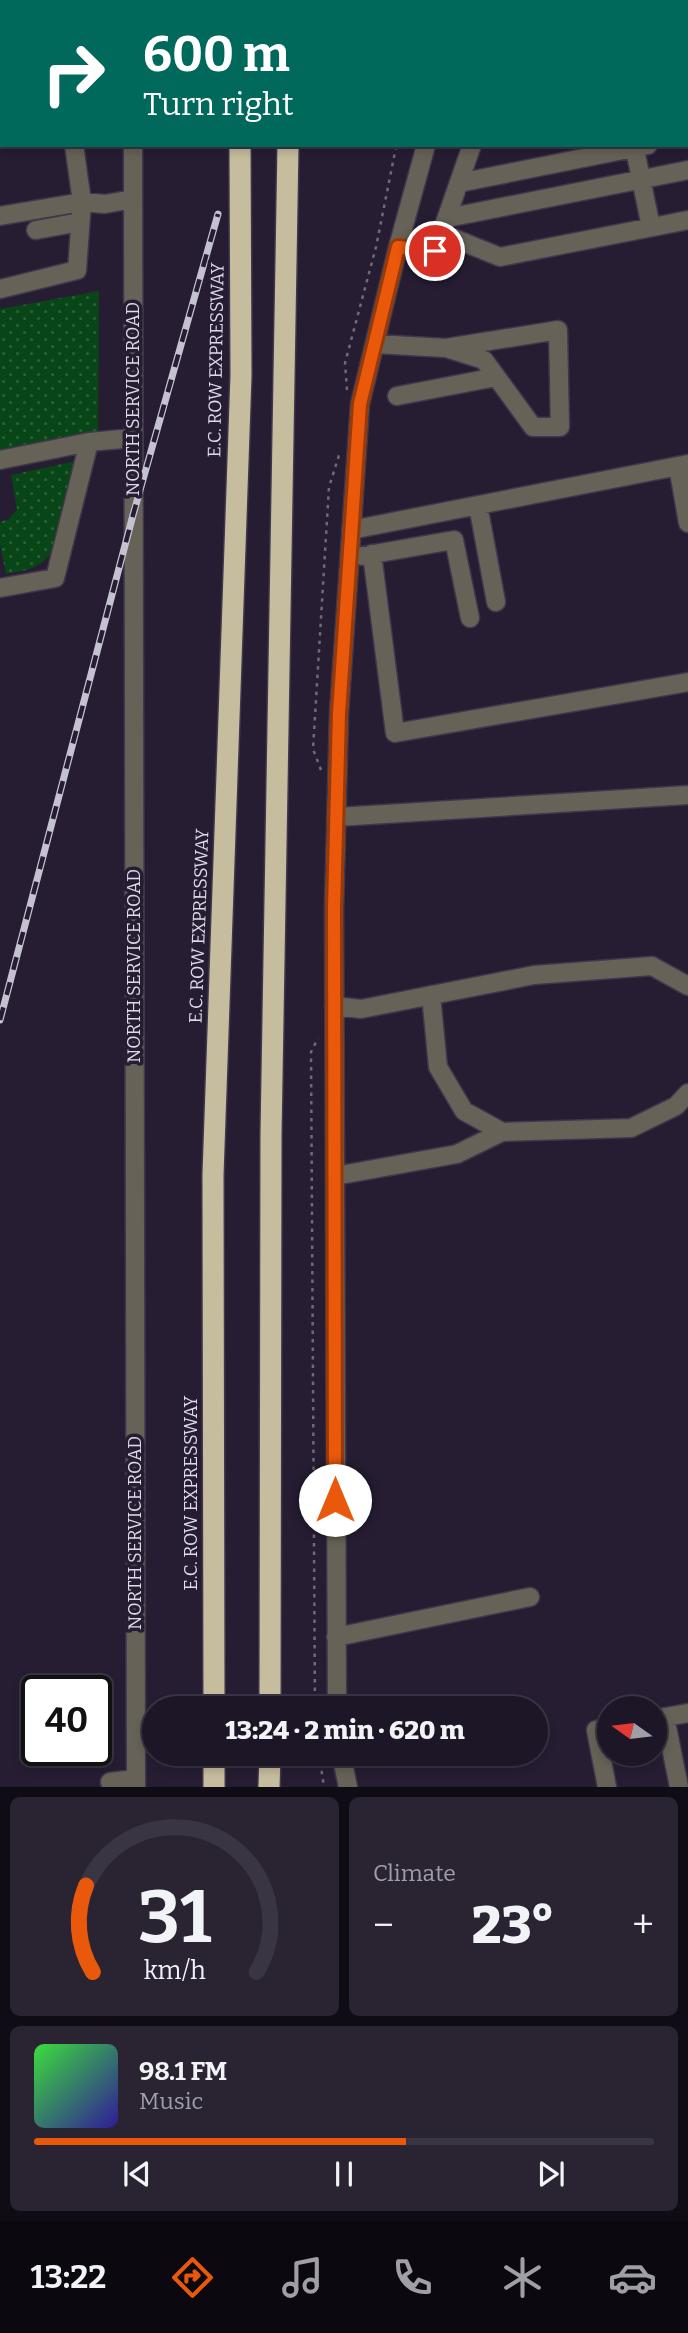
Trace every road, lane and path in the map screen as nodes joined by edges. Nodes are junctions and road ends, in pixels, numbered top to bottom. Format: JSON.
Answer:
{"nodes":[{"id":1,"x":74,"y":147,"type":"edge"},
{"id":2,"x":133,"y":147,"type":"edge"},
{"id":3,"x":240,"y":147,"type":"edge"},
{"id":4,"x":288,"y":147,"type":"edge"},
{"id":5,"x":425,"y":147,"type":"edge"},
{"id":6,"x":471,"y":147,"type":"edge"},
{"id":7,"x":634,"y":147,"type":"edge"},
{"id":8,"x":639,"y":147,"type":"edge"},
{"id":9,"x":688,"y":170,"type":"edge"},
{"id":10,"x":641,"y":180,"type":"junction"},
{"id":11,"x":458,"y":183,"type":"junction"},
{"id":12,"x":133,"y":198,"type":"junction"},
{"id":13,"x":82,"y":202,"type":"junction"},
{"id":14,"x":0,"y":216,"type":"edge"},
{"id":15,"x":688,"y":220,"type":"edge"},
{"id":16,"x":80,"y":222,"type":"junction"},
{"id":17,"x":444,"y":226,"type":"junction"},
{"id":18,"x":651,"y":227,"type":"junction"},
{"id":19,"x":36,"y":230,"type":"dead end"},
{"id":20,"x":398,"y":247,"type":"junction"},
{"id":21,"x":0,"y":289,"type":"edge"},
{"id":22,"x":375,"y":344,"type":"junction"},
{"id":23,"x":446,"y":348,"type":"junction"},
{"id":24,"x":496,"y":377,"type":"junction"},
{"id":25,"x":397,"y":396,"type":"dead end"},
{"id":26,"x":133,"y":438,"type":"junction"},
{"id":27,"x":89,"y":442,"type":"junction"},
{"id":28,"x":0,"y":460,"type":"edge"},
{"id":29,"x":683,"y":465,"type":"edge"},
{"id":30,"x":478,"y":505,"type":"junction"},
{"id":31,"x":688,"y":523,"type":"edge"},
{"id":32,"x":351,"y":530,"type":"junction"},
{"id":33,"x":372,"y":554,"type":"junction"},
{"id":34,"x":348,"y":559,"type":"junction"},
{"id":35,"x":0,"y":588,"type":"edge"},
{"id":36,"x":496,"y":602,"type":"dead end"},
{"id":37,"x":470,"y":618,"type":"dead end"},
{"id":38,"x":688,"y":682,"type":"edge"},
{"id":39,"x":688,"y":795,"type":"edge"},
{"id":40,"x":337,"y":817,"type":"junction"},
{"id":41,"x":688,"y":986,"type":"edge"},
{"id":42,"x":431,"y":995,"type":"junction"},
{"id":43,"x":334,"y":1006,"type":"junction"},
{"id":44,"x":320,"y":1034,"type":"dead end"},
{"id":45,"x":688,"y":1093,"type":"edge"},
{"id":46,"x":502,"y":1132,"type":"junction"},
{"id":47,"x":335,"y":1176,"type":"junction"},
{"id":48,"x":530,"y":1597,"type":"dead end"},
{"id":49,"x":336,"y":1637,"type":"junction"},
{"id":50,"x":214,"y":1696,"type":"edge"},
{"id":51,"x":270,"y":1696,"type":"edge"},
{"id":52,"x":315,"y":1696,"type":"edge"},
{"id":53,"x":337,"y":1696,"type":"edge"},
{"id":54,"x":688,"y":1713,"type":"edge"},
{"id":55,"x":667,"y":1717,"type":"edge"},
{"id":56,"x":667,"y":1743,"type":"edge"},
{"id":57,"x":214,"y":1766,"type":"edge"},
{"id":58,"x":270,"y":1766,"type":"edge"},
{"id":59,"x":320,"y":1766,"type":"edge"},
{"id":60,"x":344,"y":1766,"type":"edge"},
{"id":61,"x":603,"y":1766,"type":"edge"},
{"id":62,"x":110,"y":1782,"type":"dead end"},
{"id":63,"x":136,"y":1783,"type":"edge"},
{"id":64,"x":214,"y":1787,"type":"edge"},
{"id":65,"x":270,"y":1787,"type":"edge"},
{"id":66,"x":324,"y":1787,"type":"edge"},
{"id":67,"x":348,"y":1787,"type":"edge"},
{"id":68,"x":607,"y":1787,"type":"edge"},
{"id":69,"x":679,"y":1787,"type":"edge"}],
"edges":[{"from":1,"to":13,"type":"street"},
{"from":2,"to":12,"type":"street","name":"NORTH SERVICE ROAD"},
{"from":3,"to":50,"type":"highway","name":"E.C. ROW EXPRESSWAY"},
{"from":4,"to":51,"type":"highway"},
{"from":5,"to":20,"type":"street"},
{"from":6,"to":11,"type":"street"},
{"from":7,"to":11,"type":"street"},
{"from":8,"to":10,"type":"street"},
{"from":9,"to":10,"type":"street"},
{"from":10,"to":17,"type":"street"},
{"from":10,"to":18,"type":"street"},
{"from":11,"to":17,"type":"street"},
{"from":12,"to":13,"type":"street"},
{"from":12,"to":26,"type":"street","name":"NORTH SERVICE ROAD"},
{"from":13,"to":14,"type":"street"},
{"from":13,"to":16,"type":"street"},
{"from":15,"to":18,"type":"street"},
{"from":16,"to":19,"type":"street"},
{"from":16,"to":21,"type":"street"},
{"from":17,"to":18,"type":"street"},
{"from":17,"to":20,"type":"street"},
{"from":20,"to":22,"type":"street"},
{"from":22,"to":23,"type":"street"},
{"from":22,"to":32,"type":"street"},
{"from":23,"to":24,"type":"street"},
{"from":23,"to":24,"type":"street"},
{"from":24,"to":25,"type":"street"},
{"from":26,"to":27,"type":"street"},
{"from":26,"to":63,"type":"street","name":"NORTH SERVICE ROAD"},
{"from":27,"to":28,"type":"street"},
{"from":27,"to":35,"type":"street"},
{"from":29,"to":30,"type":"street"},
{"from":29,"to":31,"type":"street"},
{"from":30,"to":32,"type":"street"},
{"from":30,"to":36,"type":"street"},
{"from":32,"to":34,"type":"street"},
{"from":33,"to":34,"type":"street"},
{"from":33,"to":37,"type":"street"},
{"from":33,"to":38,"type":"street"},
{"from":34,"to":40,"type":"street"},
{"from":39,"to":40,"type":"street"},
{"from":40,"to":43,"type":"street"},
{"from":41,"to":42,"type":"street"},
{"from":42,"to":43,"type":"street"},
{"from":42,"to":46,"type":"street"},
{"from":43,"to":47,"type":"street"},
{"from":44,"to":52,"type":"path"},
{"from":45,"to":46,"type":"street"},
{"from":46,"to":47,"type":"street"},
{"from":47,"to":49,"type":"street"},
{"from":48,"to":49,"type":"street"},
{"from":49,"to":53,"type":"street"},
{"from":54,"to":55,"type":"street"},
{"from":56,"to":69,"type":"street"},
{"from":57,"to":64,"type":"highway"},
{"from":58,"to":65,"type":"highway"},
{"from":59,"to":66,"type":"path"},
{"from":60,"to":67,"type":"street"},
{"from":61,"to":68,"type":"street"},
{"from":62,"to":63,"type":"street"}]}
